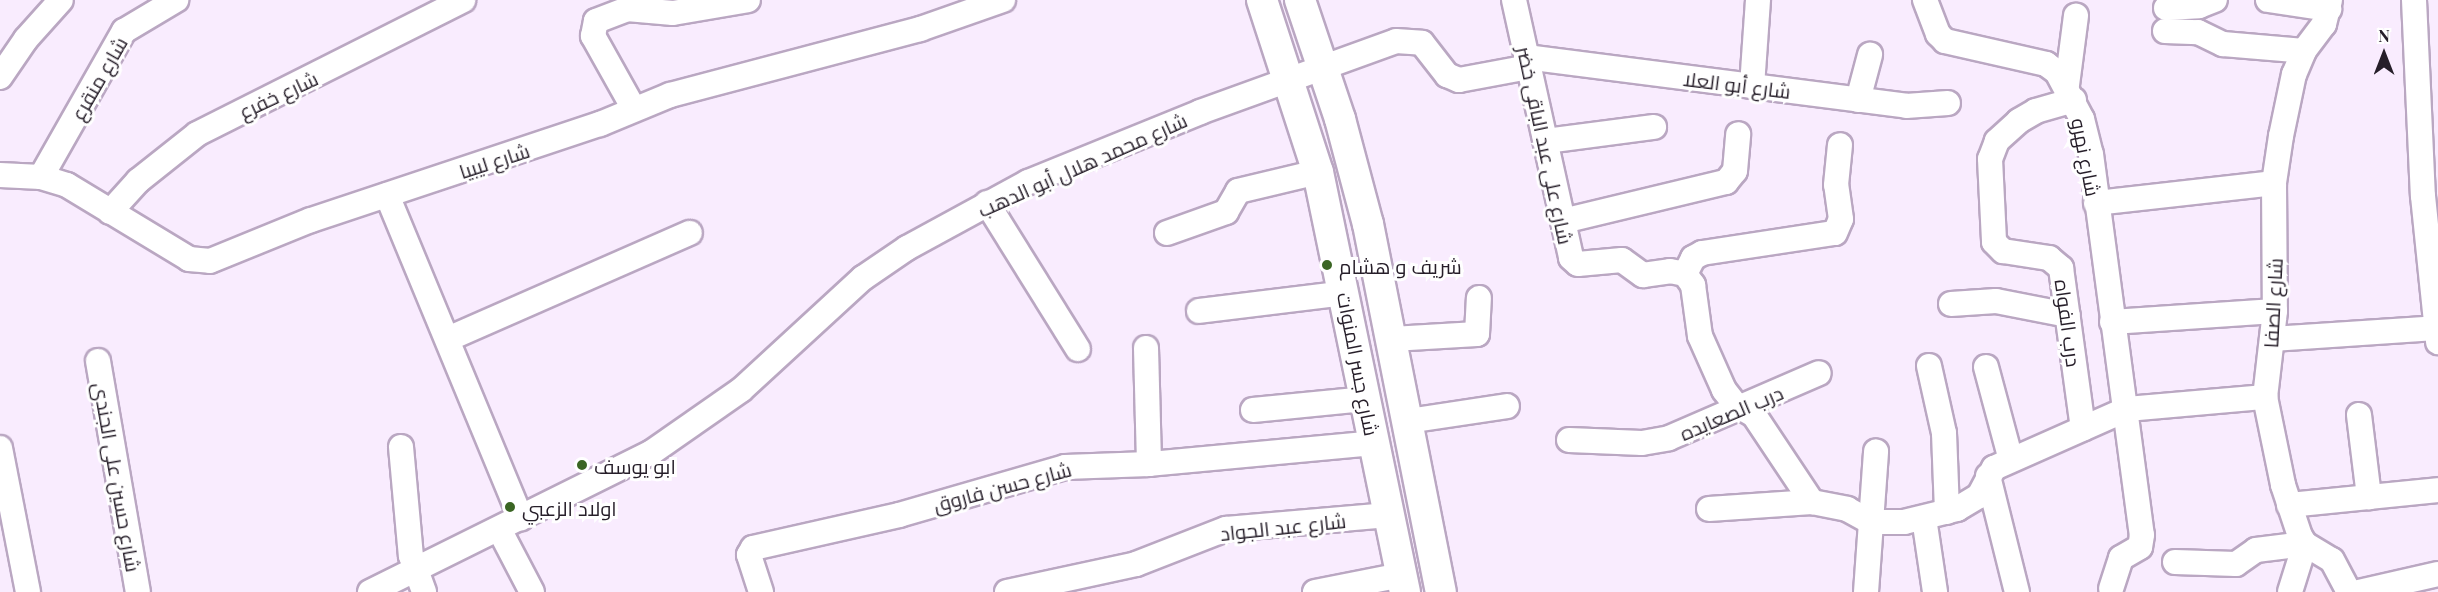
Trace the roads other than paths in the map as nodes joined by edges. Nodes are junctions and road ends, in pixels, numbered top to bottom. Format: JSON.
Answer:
{"nodes":[{"id":1,"x":61,"y":0,"type":"edge"},
{"id":2,"x":176,"y":0,"type":"edge"},
{"id":3,"x":464,"y":0,"type":"edge"},
{"id":4,"x":748,"y":0,"type":"edge"},
{"id":5,"x":1003,"y":0,"type":"edge"},
{"id":6,"x":1262,"y":0,"type":"edge"},
{"id":7,"x":1300,"y":0,"type":"edge"},
{"id":8,"x":1514,"y":0,"type":"edge"},
{"id":9,"x":1758,"y":0,"type":"edge"},
{"id":10,"x":1925,"y":0,"type":"edge"},
{"id":11,"x":2215,"y":0,"type":"edge"},
{"id":12,"x":2268,"y":0,"type":"edge"},
{"id":13,"x":2414,"y":0,"type":"edge"},
{"id":14,"x":2330,"y":4,"type":"edge"},
{"id":15,"x":627,"y":5,"type":"edge"},
{"id":16,"x":2076,"y":16,"type":"dead end"},
{"id":17,"x":2304,"y":51,"type":"junction"},
{"id":18,"x":1870,"y":55,"type":"dead end"},
{"id":19,"x":1527,"y":62,"type":"junction"},
{"id":20,"x":1324,"y":66,"type":"junction"},
{"id":21,"x":0,"y":77,"type":"edge"},
{"id":22,"x":1290,"y":79,"type":"junction"},
{"id":23,"x":1752,"y":86,"type":"junction"},
{"id":24,"x":2070,"y":92,"type":"junction"},
{"id":25,"x":1858,"y":100,"type":"junction"},
{"id":26,"x":1948,"y":103,"type":"dead end"},
{"id":27,"x":634,"y":109,"type":"junction"},
{"id":28,"x":1654,"y":127,"type":"dead end"},
{"id":29,"x":1738,"y":134,"type":"dead end"},
{"id":30,"x":1546,"y":141,"type":"junction"},
{"id":31,"x":1840,"y":145,"type":"dead end"},
{"id":32,"x":1318,"y":172,"type":"junction"},
{"id":33,"x":0,"y":175,"type":"edge"},
{"id":34,"x":41,"y":177,"type":"junction"},
{"id":35,"x":2274,"y":183,"type":"junction"},
{"id":36,"x":387,"y":195,"type":"junction"},
{"id":37,"x":987,"y":203,"type":"junction"},
{"id":38,"x":2096,"y":203,"type":"junction"},
{"id":39,"x":110,"y":212,"type":"junction"},
{"id":40,"x":1563,"y":221,"type":"junction"},
{"id":41,"x":690,"y":233,"type":"dead end"},
{"id":42,"x":1167,"y":233,"type":"dead end"},
{"id":43,"x":1685,"y":274,"type":"junction"},
{"id":44,"x":2435,"y":290,"type":"edge"},
{"id":45,"x":1345,"y":293,"type":"junction"},
{"id":46,"x":1479,"y":298,"type":"dead end"},
{"id":47,"x":1951,"y":304,"type":"dead end"},
{"id":48,"x":1199,"y":311,"type":"dead end"},
{"id":49,"x":2275,"y":311,"type":"junction"},
{"id":50,"x":2068,"y":315,"type":"junction"},
{"id":51,"x":2112,"y":322,"type":"junction"},
{"id":52,"x":2437,"y":335,"type":"edge"},
{"id":53,"x":448,"y":339,"type":"junction"},
{"id":54,"x":1392,"y":339,"type":"junction"},
{"id":55,"x":2272,"y":339,"type":"junction"},
{"id":56,"x":1146,"y":348,"type":"dead end"},
{"id":57,"x":1078,"y":349,"type":"dead end"},
{"id":58,"x":98,"y":361,"type":"dead end"},
{"id":59,"x":1929,"y":366,"type":"dead end"},
{"id":60,"x":1986,"y":367,"type":"dead end"},
{"id":61,"x":1820,"y":373,"type":"dead end"},
{"id":62,"x":2265,"y":396,"type":"junction"},
{"id":63,"x":1366,"y":399,"type":"junction"},
{"id":64,"x":1507,"y":406,"type":"dead end"},
{"id":65,"x":1742,"y":407,"type":"junction"},
{"id":66,"x":2127,"y":409,"type":"junction"},
{"id":67,"x":1253,"y":410,"type":"dead end"},
{"id":68,"x":2359,"y":415,"type":"dead end"},
{"id":69,"x":1408,"y":420,"type":"junction"},
{"id":70,"x":2083,"y":428,"type":"junction"},
{"id":71,"x":1569,"y":440,"type":"dead end"},
{"id":72,"x":1375,"y":443,"type":"junction"},
{"id":73,"x":402,"y":447,"type":"dead end"},
{"id":74,"x":0,"y":448,"type":"edge"},
{"id":75,"x":1876,"y":451,"type":"dead end"},
{"id":76,"x":2010,"y":460,"type":"junction"},
{"id":77,"x":1149,"y":464,"type":"junction"},
{"id":78,"x":1988,"y":476,"type":"junction"},
{"id":79,"x":2438,"y":490,"type":"edge"},
{"id":80,"x":2368,"y":497,"type":"junction"},
{"id":81,"x":1812,"y":502,"type":"junction"},
{"id":82,"x":2289,"y":506,"type":"junction"},
{"id":83,"x":1709,"y":509,"type":"dead end"},
{"id":84,"x":1388,"y":515,"type":"junction"},
{"id":85,"x":1935,"y":515,"type":"junction"},
{"id":86,"x":521,"y":518,"type":"junction"},
{"id":87,"x":1870,"y":522,"type":"junction"},
{"id":88,"x":499,"y":529,"type":"junction"},
{"id":89,"x":2306,"y":544,"type":"junction"},
{"id":90,"x":2175,"y":562,"type":"dead end"},
{"id":91,"x":2438,"y":574,"type":"edge"},
{"id":92,"x":419,"y":581,"type":"edge"},
{"id":93,"x":1403,"y":583,"type":"edge"},
{"id":94,"x":2111,"y":588,"type":"dead end"},
{"id":95,"x":28,"y":592,"type":"edge"},
{"id":96,"x":138,"y":592,"type":"edge"},
{"id":97,"x":370,"y":592,"type":"edge"},
{"id":98,"x":532,"y":592,"type":"edge"},
{"id":99,"x":761,"y":592,"type":"edge"},
{"id":100,"x":1007,"y":592,"type":"edge"},
{"id":101,"x":1315,"y":592,"type":"edge"},
{"id":102,"x":1442,"y":592,"type":"edge"},
{"id":103,"x":1866,"y":592,"type":"edge"},
{"id":104,"x":1935,"y":592,"type":"edge"},
{"id":105,"x":2017,"y":592,"type":"edge"},
{"id":106,"x":2290,"y":592,"type":"edge"},
{"id":107,"x":2349,"y":592,"type":"edge"},
{"id":108,"x":2359,"y":592,"type":"edge"}],
"edges":[{"from":1,"to":21,"type":"street"},
{"from":2,"to":34,"type":"street","name":"شارع منقرع"},
{"from":3,"to":39,"type":"street","name":"شارع خفرع"},
{"from":4,"to":15,"type":"street"},
{"from":5,"to":27,"type":"street","name":"شارع ليبيا"},
{"from":6,"to":22,"type":"street","name":"شارع جسر المنوات"},
{"from":7,"to":20,"type":"street","name":"شارع جسر المنوات"},
{"from":8,"to":19,"type":"street","name":"شارع على عبد الباقى خضر"},
{"from":9,"to":23,"type":"street"},
{"from":10,"to":24,"type":"street","name":"شارع نهرو"},
{"from":11,"to":17,"type":"street"},
{"from":12,"to":14,"type":"street"},
{"from":13,"to":44,"type":"street"},
{"from":14,"to":17,"type":"street","name":"شارع الصفا"},
{"from":15,"to":27,"type":"street"},
{"from":16,"to":24,"type":"street"},
{"from":17,"to":35,"type":"street","name":"شارع الصفا"},
{"from":18,"to":25,"type":"street"},
{"from":19,"to":20,"type":"street","name":"شارع أبو العلا"},
{"from":19,"to":23,"type":"street","name":"شارع أبو العلا"},
{"from":19,"to":30,"type":"street","name":"شارع على عبد الباقى خضر"},
{"from":20,"to":22,"type":"street","name":"شارع محمد هلال أبو الدهب"},
{"from":20,"to":54,"type":"street","name":"شارع جسر المنوات"},
{"from":22,"to":32,"type":"street","name":"شارع جسر المنوات"},
{"from":22,"to":37,"type":"street","name":"شارع محمد هلال أبو الدهب"},
{"from":23,"to":25,"type":"street","name":"شارع أبو العلا"},
{"from":24,"to":38,"type":"street","name":"شارع نهرو"},
{"from":24,"to":50,"type":"street","name":"درب الفواه"},
{"from":25,"to":26,"type":"street","name":"شارع أبو العلا"},
{"from":27,"to":36,"type":"street","name":"شارع ليبيا"},
{"from":28,"to":30,"type":"street"},
{"from":29,"to":40,"type":"street"},
{"from":30,"to":40,"type":"street","name":"شارع على عبد الباقى خضر"},
{"from":31,"to":43,"type":"street"},
{"from":32,"to":42,"type":"street"},
{"from":32,"to":45,"type":"street","name":"شارع جسر المنوات"},
{"from":33,"to":34,"type":"street","name":"شارع ليبيا"},
{"from":34,"to":39,"type":"street","name":"شارع ليبيا"},
{"from":35,"to":38,"type":"street"},
{"from":35,"to":49,"type":"street","name":"شارع الصفا"},
{"from":36,"to":39,"type":"street","name":"شارع ليبيا"},
{"from":36,"to":53,"type":"street"},
{"from":37,"to":57,"type":"street"},
{"from":37,"to":86,"type":"street","name":"شارع محمد هلال أبو الدهب"},
{"from":38,"to":51,"type":"street","name":"شارع نهرو"},
{"from":40,"to":43,"type":"street","name":"شارع على عبد الباقى خضر"},
{"from":41,"to":53,"type":"street"},
{"from":43,"to":65,"type":"street"},
{"from":44,"to":52,"type":"street"},
{"from":45,"to":48,"type":"street"},
{"from":45,"to":63,"type":"street","name":"شارع جسر المنوات"},
{"from":46,"to":54,"type":"street"},
{"from":47,"to":50,"type":"street"},
{"from":49,"to":51,"type":"street"},
{"from":49,"to":55,"type":"street","name":"شارع الصفا"},
{"from":50,"to":70,"type":"street","name":"درب الفواه"},
{"from":51,"to":66,"type":"street","name":"شارع نهرو"},
{"from":52,"to":55,"type":"street"},
{"from":53,"to":86,"type":"street"},
{"from":54,"to":69,"type":"street","name":"شارع جسر المنوات"},
{"from":55,"to":62,"type":"street","name":"شارع الصفا"},
{"from":56,"to":77,"type":"street"},
{"from":58,"to":96,"type":"street","name":"شارع حسين على الجندى"},
{"from":59,"to":85,"type":"street"},
{"from":60,"to":76,"type":"street"},
{"from":61,"to":65,"type":"street","name":"درب الصعايده"},
{"from":62,"to":66,"type":"street"},
{"from":62,"to":82,"type":"street","name":"شارع الصفا"},
{"from":63,"to":67,"type":"street"},
{"from":63,"to":72,"type":"street","name":"شارع جسر المنوات"},
{"from":64,"to":69,"type":"street"},
{"from":65,"to":71,"type":"street","name":"درب الصعايده"},
{"from":65,"to":81,"type":"street"},
{"from":66,"to":70,"type":"street"},
{"from":66,"to":94,"type":"street","name":"شارع نهرو"},
{"from":68,"to":80,"type":"street"},
{"from":69,"to":102,"type":"street","name":"شارع جسر المنوات"},
{"from":70,"to":76,"type":"street"},
{"from":72,"to":77,"type":"street","name":"شارع حسن فاروق"},
{"from":72,"to":84,"type":"street","name":"شارع جسر المنوات"},
{"from":73,"to":92,"type":"street"},
{"from":74,"to":95,"type":"street"},
{"from":75,"to":87,"type":"street"},
{"from":76,"to":78,"type":"street"},
{"from":77,"to":99,"type":"street","name":"شارع حسن فاروق"},
{"from":78,"to":85,"type":"street"},
{"from":78,"to":105,"type":"street"},
{"from":79,"to":80,"type":"street"},
{"from":80,"to":82,"type":"street"},
{"from":81,"to":83,"type":"street"},
{"from":81,"to":87,"type":"street"},
{"from":82,"to":89,"type":"street","name":"شارع الصفا"},
{"from":84,"to":93,"type":"street","name":"شارع جسر المنوات"},
{"from":84,"to":100,"type":"street","name":"شارع عبد الجواد"},
{"from":85,"to":87,"type":"street"},
{"from":85,"to":104,"type":"street"},
{"from":86,"to":88,"type":"street","name":"شارع محمد هلال أبو الدهب"},
{"from":87,"to":103,"type":"street"},
{"from":88,"to":92,"type":"street","name":"شارع محمد هلال أبو الدهب"},
{"from":88,"to":98,"type":"street"},
{"from":89,"to":90,"type":"street"},
{"from":89,"to":106,"type":"street"},
{"from":89,"to":107,"type":"street"},
{"from":91,"to":108,"type":"street"},
{"from":92,"to":97,"type":"street","name":"شارع محمد هلال أبو الدهب"},
{"from":93,"to":101,"type":"street"}]}
